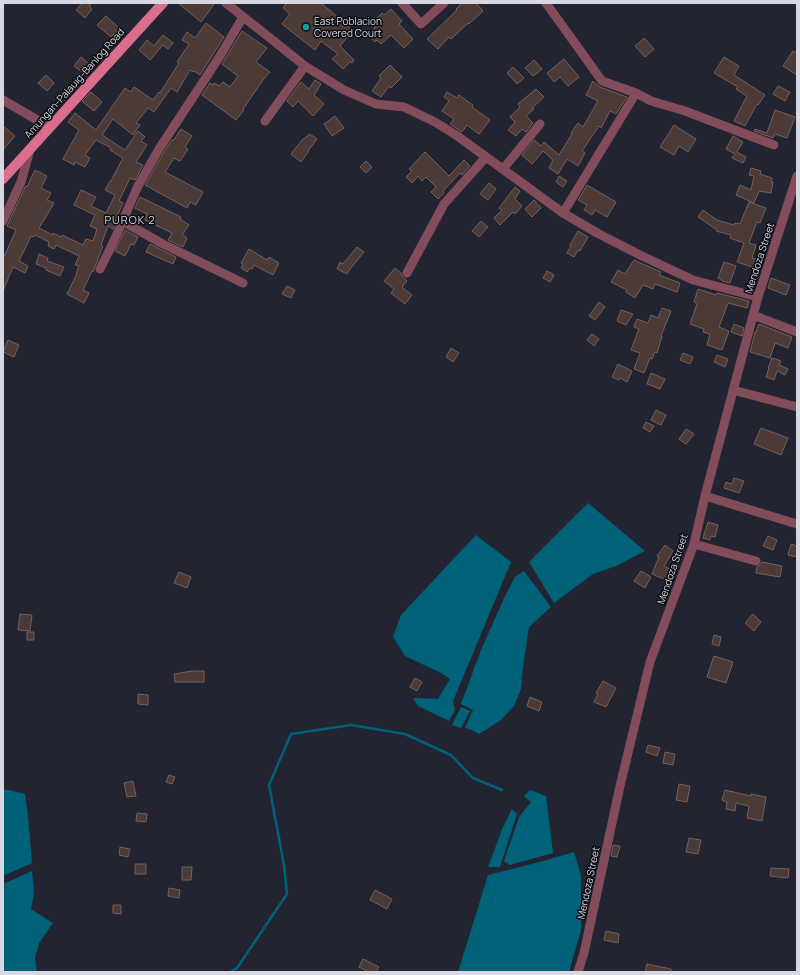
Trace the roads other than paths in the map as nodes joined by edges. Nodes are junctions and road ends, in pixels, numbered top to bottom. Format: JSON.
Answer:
{"nodes":[{"id":1,"x":163,"y":3,"type":"edge"},
{"id":2,"x":226,"y":3,"type":"edge"},
{"id":3,"x":402,"y":3,"type":"edge"},
{"id":4,"x":444,"y":3,"type":"edge"},
{"id":5,"x":546,"y":3,"type":"edge"},
{"id":6,"x":243,"y":17,"type":"junction"},
{"id":7,"x":305,"y":66,"type":"junction"},
{"id":8,"x":636,"y":93,"type":"junction"},
{"id":9,"x":3,"y":100,"type":"edge"},
{"id":10,"x":265,"y":121,"type":"dead end"},
{"id":11,"x":540,"y":124,"type":"dead end"},
{"id":12,"x":49,"y":127,"type":"junction"},
{"id":13,"x":774,"y":145,"type":"dead end"},
{"id":14,"x":30,"y":150,"type":"junction"},
{"id":15,"x":486,"y":157,"type":"junction"},
{"id":16,"x":503,"y":169,"type":"junction"},
{"id":17,"x":797,"y":176,"type":"edge"},
{"id":18,"x":3,"y":180,"type":"edge"},
{"id":19,"x":563,"y":213,"type":"junction"},
{"id":20,"x":3,"y":221,"type":"edge"},
{"id":21,"x":122,"y":221,"type":"junction"},
{"id":22,"x":100,"y":269,"type":"dead end"},
{"id":23,"x":407,"y":273,"type":"dead end"},
{"id":24,"x":243,"y":283,"type":"dead end"},
{"id":25,"x":758,"y":297,"type":"junction"},
{"id":26,"x":753,"y":315,"type":"junction"},
{"id":27,"x":797,"y":332,"type":"edge"},
{"id":28,"x":733,"y":390,"type":"junction"},
{"id":29,"x":797,"y":407,"type":"edge"},
{"id":30,"x":705,"y":496,"type":"junction"},
{"id":31,"x":797,"y":524,"type":"edge"},
{"id":32,"x":694,"y":544,"type":"junction"},
{"id":33,"x":756,"y":561,"type":"dead end"},
{"id":34,"x":578,"y":972,"type":"edge"}],
"edges":[{"from":1,"to":12,"type":"main road","name":"Amungan-Palauig-Banlog Road"},
{"from":2,"to":6,"type":"street"},
{"from":3,"to":4,"type":"street"},
{"from":5,"to":8,"type":"street"},
{"from":6,"to":7,"type":"street"},
{"from":6,"to":21,"type":"street"},
{"from":7,"to":10,"type":"street"},
{"from":7,"to":15,"type":"street"},
{"from":8,"to":13,"type":"street"},
{"from":8,"to":19,"type":"street"},
{"from":9,"to":12,"type":"street"},
{"from":11,"to":16,"type":"street"},
{"from":12,"to":14,"type":"main road","name":"Amungan-Palauig-Banlog Road"},
{"from":14,"to":18,"type":"main road","name":"Amungan-Palauig-Banlog Road"},
{"from":14,"to":20,"type":"street"},
{"from":15,"to":16,"type":"street"},
{"from":15,"to":23,"type":"street"},
{"from":16,"to":19,"type":"street"},
{"from":17,"to":25,"type":"street","name":"Mendoza Street"},
{"from":19,"to":25,"type":"street"},
{"from":21,"to":22,"type":"street"},
{"from":21,"to":24,"type":"street"},
{"from":25,"to":26,"type":"street","name":"Mendoza Street"},
{"from":26,"to":27,"type":"street"},
{"from":26,"to":28,"type":"street","name":"Mendoza Street"},
{"from":28,"to":29,"type":"street"},
{"from":28,"to":30,"type":"street","name":"Mendoza Street"},
{"from":30,"to":31,"type":"street"},
{"from":30,"to":32,"type":"street","name":"Mendoza Street"},
{"from":32,"to":33,"type":"street"},
{"from":32,"to":34,"type":"street","name":"Mendoza Street"}]}
